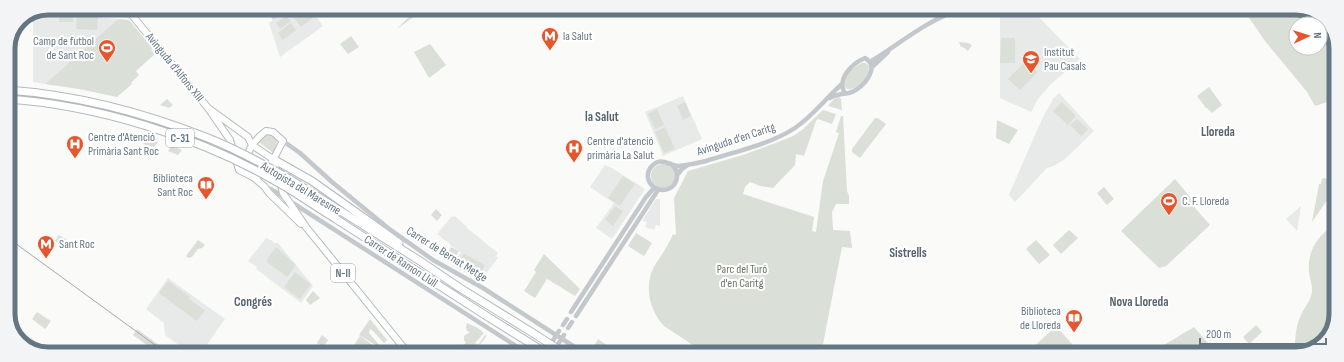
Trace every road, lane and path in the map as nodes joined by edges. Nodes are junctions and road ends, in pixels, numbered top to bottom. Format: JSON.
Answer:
{"nodes":[{"id":1,"x":132,"y":15,"type":"edge"},
{"id":2,"x":946,"y":15,"type":"edge"},
{"id":3,"x":871,"y":64,"type":"junction"},
{"id":4,"x":842,"y":84,"type":"junction"},
{"id":5,"x":15,"y":91,"type":"edge"},
{"id":6,"x":844,"y":92,"type":"junction"},
{"id":7,"x":15,"y":100,"type":"edge"},
{"id":8,"x":825,"y":101,"type":"junction"},
{"id":9,"x":208,"y":108,"type":"junction"},
{"id":10,"x":260,"y":136,"type":"junction"},
{"id":11,"x":248,"y":137,"type":"junction"},
{"id":12,"x":283,"y":141,"type":"junction"},
{"id":13,"x":252,"y":145,"type":"junction"},
{"id":14,"x":273,"y":158,"type":"junction"},
{"id":15,"x":672,"y":164,"type":"junction"},
{"id":16,"x":690,"y":164,"type":"junction"},
{"id":17,"x":239,"y":170,"type":"junction"},
{"id":18,"x":677,"y":175,"type":"junction"},
{"id":19,"x":253,"y":177,"type":"junction"},
{"id":20,"x":264,"y":186,"type":"junction"},
{"id":21,"x":656,"y":189,"type":"junction"},
{"id":22,"x":286,"y":198,"type":"junction"},
{"id":23,"x":306,"y":228,"type":"junction"},
{"id":24,"x":417,"y":259,"type":"junction"},
{"id":25,"x":571,"y":312,"type":"dead end"},
{"id":26,"x":576,"y":316,"type":"dead end"},
{"id":27,"x":567,"y":319,"type":"dead end"},
{"id":28,"x":572,"y":322,"type":"dead end"},
{"id":29,"x":563,"y":325,"type":"dead end"},
{"id":30,"x":568,"y":328,"type":"dead end"},
{"id":31,"x":559,"y":331,"type":"dead end"},
{"id":32,"x":556,"y":336,"type":"junction"},
{"id":33,"x":563,"y":337,"type":"junction"},
{"id":34,"x":403,"y":347,"type":"edge"},
{"id":35,"x":517,"y":347,"type":"edge"},
{"id":36,"x":537,"y":347,"type":"edge"},
{"id":37,"x":550,"y":347,"type":"edge"},
{"id":38,"x":554,"y":347,"type":"edge"},
{"id":39,"x":556,"y":347,"type":"edge"},
{"id":40,"x":576,"y":347,"type":"edge"}],
"edges":[{"from":1,"to":9,"type":"main road","name":"Avinguda d'Alfons XIII"},
{"from":2,"to":3,"type":"street"},
{"from":3,"to":4,"type":"street","name":"Avinguda d'en Caritg"},
{"from":3,"to":6,"type":"street","name":"Avinguda d'en Caritg"},
{"from":4,"to":6,"type":"street"},
{"from":4,"to":8,"type":"street","name":"Avinguda d'en Caritg"},
{"from":5,"to":24,"type":"highway","name":"Autopista del Maresme","number":"C-31","bridge":true},
{"from":6,"to":8,"type":"street","name":"Avinguda d'en Caritg"},
{"from":7,"to":36,"type":"highway","name":"Autopista del Maresme","number":"C-31","bridge":true},
{"from":8,"to":16,"type":"street","name":"Avinguda d'en Caritg"},
{"from":9,"to":11,"type":"main road","name":"Avinguda d'Alfons XIII"},
{"from":9,"to":17,"type":"main road","name":"Avinguda d'Alfons XIII"},
{"from":10,"to":11,"type":"main road"},
{"from":10,"to":12,"type":"main road"},
{"from":10,"to":13,"type":"main road"},
{"from":11,"to":13,"type":"main road","name":"Avinguda d'Alfons XIII"},
{"from":12,"to":14,"type":"main road"},
{"from":12,"to":32,"type":"street","name":"Carrer de Bernat Metge"},
{"from":13,"to":14,"type":"main road"},
{"from":13,"to":17,"type":"main road"},
{"from":14,"to":19,"type":"main road"},
{"from":14,"to":22,"type":"main road","number":"N-II"},
{"from":14,"to":24,"type":"highway"},
{"from":15,"to":16,"type":"street","name":"Avinguda d'en Caritg"},
{"from":15,"to":18,"type":"street"},
{"from":15,"to":21,"type":"street"},
{"from":16,"to":18,"type":"street","name":"Avinguda d'en Caritg"},
{"from":17,"to":19,"type":"main road","number":"N-II"},
{"from":18,"to":21,"type":"street"},
{"from":19,"to":20,"type":"main road","number":"N-II"},
{"from":20,"to":22,"type":"street","name":"Carrer de Ramon Llull"},
{"from":20,"to":23,"type":"main road","number":"N-II"},
{"from":21,"to":25,"type":"street"},
{"from":21,"to":26,"type":"street"},
{"from":22,"to":23,"type":"main road","number":"N-II"},
{"from":22,"to":35,"type":"street","name":"Carrer de Ramon Llull"},
{"from":23,"to":34,"type":"main road","number":"N-II"},
{"from":24,"to":38,"type":"highway","name":"Autopista del Maresme","number":"C-31","bridge":true},
{"from":27,"to":29,"type":"street"},
{"from":28,"to":30,"type":"street"},
{"from":31,"to":32,"type":"street"},
{"from":32,"to":33,"type":"street","name":"Carrer de Bernat Metge"},
{"from":32,"to":37,"type":"street"},
{"from":33,"to":39,"type":"street"},
{"from":33,"to":40,"type":"street","name":"Carrer de Bernat Metge"}]}
